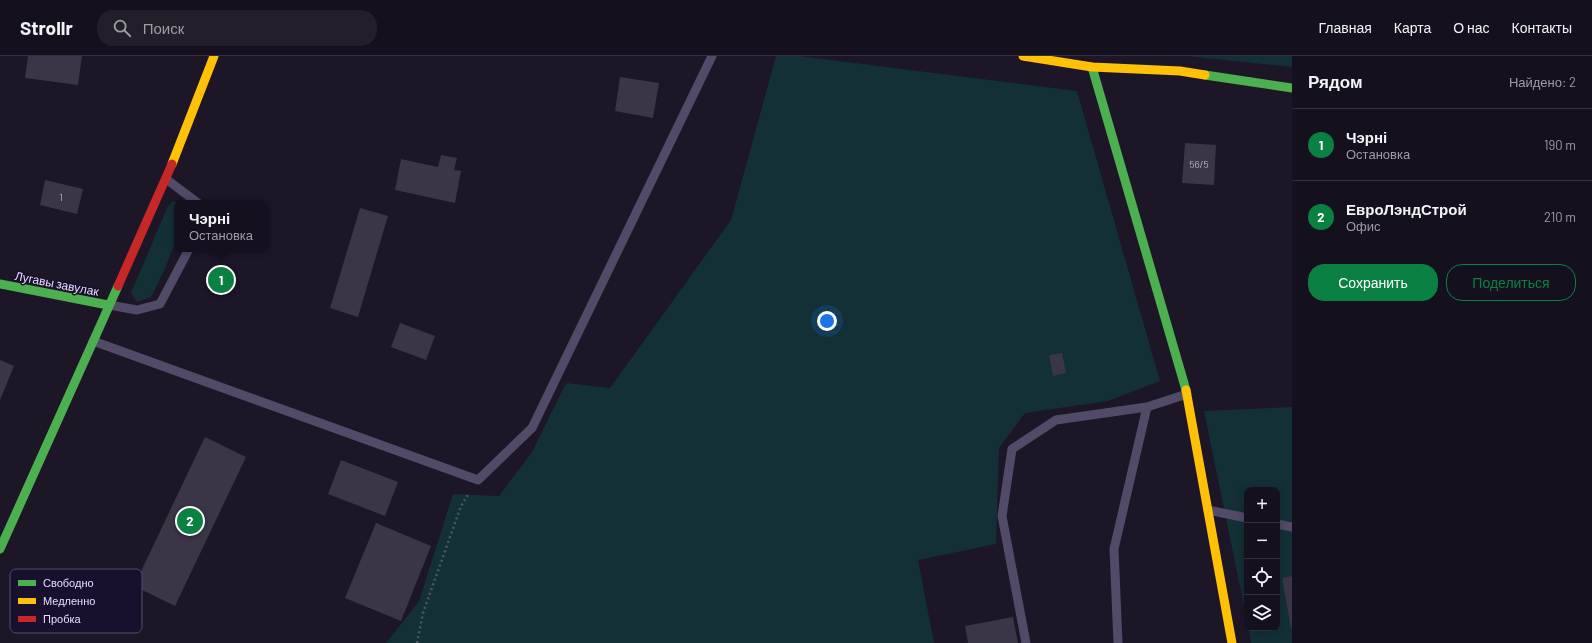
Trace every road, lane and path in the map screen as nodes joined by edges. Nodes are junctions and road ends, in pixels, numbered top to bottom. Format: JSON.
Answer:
{"nodes":[{"id":1,"x":214,"y":56,"type":"edge"},
{"id":2,"x":712,"y":56,"type":"edge"},
{"id":3,"x":1023,"y":56,"type":"edge"},
{"id":4,"x":1090,"y":56,"type":"edge"},
{"id":5,"x":1092,"y":67,"type":"junction"},
{"id":6,"x":1292,"y":88,"type":"edge"},
{"id":7,"x":166,"y":180,"type":"junction"},
{"id":8,"x":194,"y":200,"type":"edge"},
{"id":9,"x":188,"y":252,"type":"edge"},
{"id":10,"x":0,"y":284,"type":"edge"},
{"id":11,"x":108,"y":305,"type":"junction"},
{"id":12,"x":92,"y":341,"type":"junction"},
{"id":13,"x":1187,"y":394,"type":"junction"},
{"id":14,"x":1147,"y":407,"type":"junction"},
{"id":15,"x":478,"y":480,"type":"junction"},
{"id":16,"x":1208,"y":510,"type":"junction"},
{"id":17,"x":1244,"y":517,"type":"edge"},
{"id":18,"x":1280,"y":525,"type":"edge"},
{"id":19,"x":1292,"y":527,"type":"edge"},
{"id":20,"x":0,"y":549,"type":"edge"},
{"id":21,"x":417,"y":643,"type":"edge"},
{"id":22,"x":1026,"y":643,"type":"edge"},
{"id":23,"x":1118,"y":643,"type":"edge"},
{"id":24,"x":1232,"y":643,"type":"edge"}],
"edges":[{"from":1,"to":7,"type":"street"},
{"from":2,"to":15,"type":"lane"},
{"from":3,"to":5,"type":"street"},
{"from":4,"to":5,"type":"lane"},
{"from":5,"to":6,"type":"street"},
{"from":5,"to":13,"type":"street"},
{"from":7,"to":8,"type":"lane"},
{"from":7,"to":11,"type":"street"},
{"from":9,"to":11,"type":"lane"},
{"from":10,"to":11,"type":"street","name":"Лугавы завулак"},
{"from":11,"to":12,"type":"street"},
{"from":12,"to":15,"type":"lane"},
{"from":12,"to":20,"type":"street"},
{"from":13,"to":14,"type":"lane"},
{"from":13,"to":16,"type":"street"},
{"from":14,"to":22,"type":"lane"},
{"from":14,"to":23,"type":"lane"},
{"from":15,"to":21,"type":"path"},
{"from":16,"to":17,"type":"lane"},
{"from":16,"to":24,"type":"street"},
{"from":18,"to":19,"type":"lane"}]}
